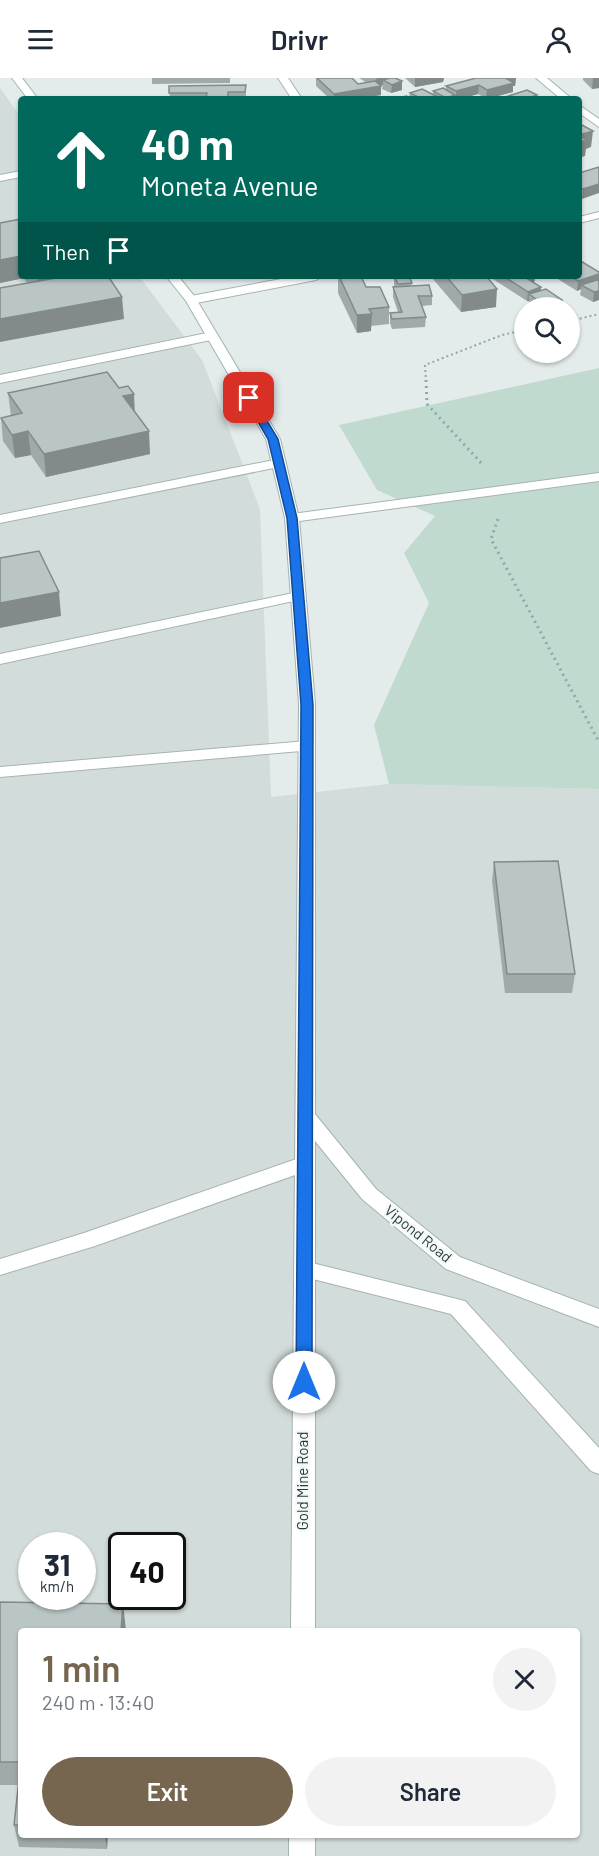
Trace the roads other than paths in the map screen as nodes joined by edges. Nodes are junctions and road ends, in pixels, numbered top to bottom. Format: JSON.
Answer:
{"nodes":[{"id":1,"x":17,"y":78,"type":"edge"},
{"id":2,"x":283,"y":78,"type":"edge"},
{"id":3,"x":541,"y":78,"type":"edge"},
{"id":4,"x":31,"y":96,"type":"edge"},
{"id":5,"x":295,"y":96,"type":"edge"},
{"id":6,"x":563,"y":96,"type":"edge"},
{"id":7,"x":582,"y":110,"type":"edge"},
{"id":8,"x":599,"y":124,"type":"edge"},
{"id":9,"x":18,"y":175,"type":"edge"},
{"id":10,"x":0,"y":178,"type":"edge"},
{"id":11,"x":599,"y":215,"type":"edge"},
{"id":12,"x":582,"y":219,"type":"edge"},
{"id":13,"x":174,"y":279,"type":"edge"},
{"id":14,"x":300,"y":279,"type":"edge"},
{"id":15,"x":191,"y":300,"type":"junction"},
{"id":16,"x":212,"y":336,"type":"junction"},
{"id":17,"x":0,"y":379,"type":"edge"},
{"id":18,"x":279,"y":463,"type":"junction"},
{"id":19,"x":599,"y":477,"type":"edge"},
{"id":20,"x":292,"y":518,"type":"junction"},
{"id":21,"x":0,"y":519,"type":"edge"},
{"id":22,"x":298,"y":596,"type":"junction"},
{"id":23,"x":0,"y":660,"type":"edge"},
{"id":24,"x":307,"y":746,"type":"junction"},
{"id":25,"x":0,"y":772,"type":"edge"},
{"id":26,"x":305,"y":1115,"type":"junction"},
{"id":27,"x":305,"y":1164,"type":"junction"},
{"id":28,"x":0,"y":1267,"type":"edge"},
{"id":29,"x":304,"y":1269,"type":"junction"},
{"id":30,"x":599,"y":1318,"type":"edge"},
{"id":31,"x":599,"y":1464,"type":"edge"},
{"id":32,"x":303,"y":1628,"type":"edge"},
{"id":33,"x":302,"y":1838,"type":"edge"},
{"id":34,"x":302,"y":1856,"type":"edge"}],
"edges":[{"from":1,"to":4,"type":"street"},
{"from":2,"to":5,"type":"street"},
{"from":3,"to":6,"type":"street"},
{"from":7,"to":8,"type":"street"},
{"from":9,"to":10,"type":"street"},
{"from":11,"to":12,"type":"street"},
{"from":13,"to":15,"type":"street","name":"Gold Mine Road"},
{"from":14,"to":15,"type":"street"},
{"from":15,"to":16,"type":"street","name":"Gold Mine Road"},
{"from":16,"to":17,"type":"street"},
{"from":16,"to":18,"type":"street","name":"Gold Mine Road"},
{"from":18,"to":20,"type":"street","name":"Gold Mine Road"},
{"from":18,"to":21,"type":"street"},
{"from":19,"to":20,"type":"street"},
{"from":20,"to":22,"type":"street","name":"Gold Mine Road"},
{"from":22,"to":23,"type":"street"},
{"from":22,"to":24,"type":"street","name":"Gold Mine Road"},
{"from":24,"to":25,"type":"street"},
{"from":24,"to":26,"type":"street","name":"Gold Mine Road"},
{"from":26,"to":27,"type":"street","name":"Gold Mine Road"},
{"from":26,"to":30,"type":"street","name":"Vipond Road"},
{"from":27,"to":28,"type":"street"},
{"from":27,"to":29,"type":"street","name":"Gold Mine Road"},
{"from":29,"to":31,"type":"street"},
{"from":29,"to":32,"type":"street","name":"Gold Mine Road"},
{"from":33,"to":34,"type":"street"}]}
